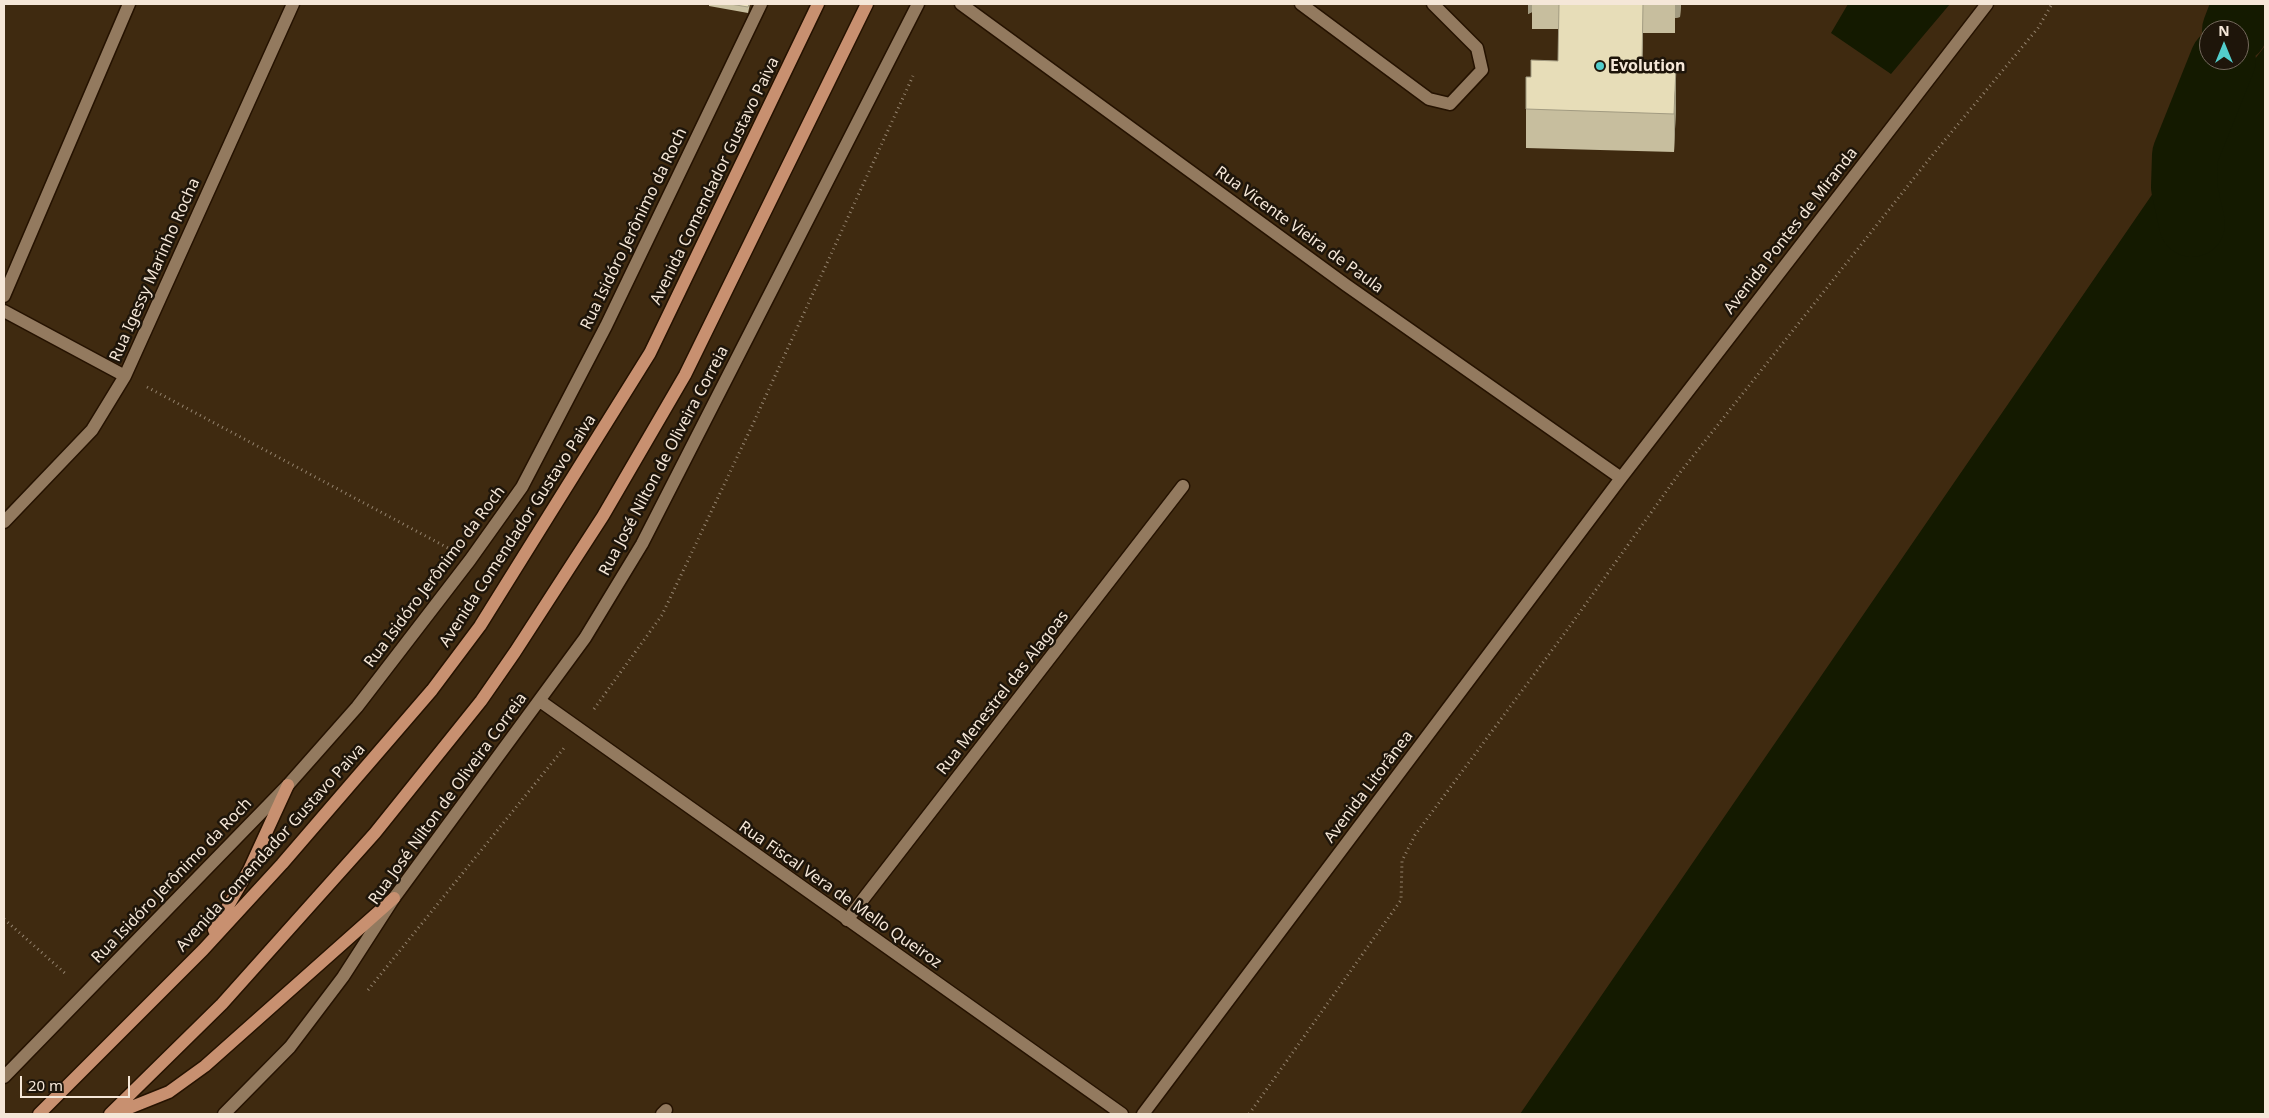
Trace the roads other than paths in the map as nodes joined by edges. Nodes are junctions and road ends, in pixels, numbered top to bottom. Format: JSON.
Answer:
{"nodes":[{"id":1,"x":129,"y":4,"type":"edge"},
{"id":2,"x":293,"y":4,"type":"edge"},
{"id":3,"x":761,"y":4,"type":"edge"},
{"id":4,"x":818,"y":4,"type":"edge"},
{"id":5,"x":867,"y":4,"type":"edge"},
{"id":6,"x":918,"y":4,"type":"edge"},
{"id":7,"x":961,"y":4,"type":"edge"},
{"id":8,"x":1301,"y":4,"type":"edge"},
{"id":9,"x":1433,"y":4,"type":"edge"},
{"id":10,"x":1987,"y":4,"type":"edge"},
{"id":11,"x":4,"y":296,"type":"edge"},
{"id":12,"x":4,"y":311,"type":"edge"},
{"id":13,"x":125,"y":376,"type":"junction"},
{"id":14,"x":1621,"y":478,"type":"junction"},
{"id":15,"x":1183,"y":486,"type":"dead end"},
{"id":16,"x":4,"y":522,"type":"edge"},
{"id":17,"x":540,"y":701,"type":"junction"},
{"id":18,"x":288,"y":786,"type":"junction"},
{"id":19,"x":394,"y":898,"type":"junction"},
{"id":20,"x":847,"y":920,"type":"junction"},
{"id":21,"x":203,"y":950,"type":"junction"},
{"id":22,"x":4,"y":1077,"type":"edge"},
{"id":23,"x":39,"y":1114,"type":"edge"},
{"id":24,"x":110,"y":1114,"type":"edge"},
{"id":25,"x":114,"y":1114,"type":"edge"},
{"id":26,"x":224,"y":1114,"type":"edge"},
{"id":27,"x":1122,"y":1114,"type":"edge"},
{"id":28,"x":1143,"y":1114,"type":"edge"}],
"edges":[{"from":1,"to":11,"type":"street"},
{"from":2,"to":13,"type":"street","name":"Rua Igessy Marinho Rocha"},
{"from":3,"to":18,"type":"street","name":"Rua Isidóro Jerônimo da Roch"},
{"from":4,"to":21,"type":"main road","name":"Avenida Comendador Gustavo Paiva"},
{"from":5,"to":24,"type":"main road"},
{"from":6,"to":17,"type":"street","name":"Rua José Nilton de Oliveira Correia"},
{"from":7,"to":14,"type":"street","name":"Rua Vicente Vieira de Paula"},
{"from":8,"to":9,"type":"street"},
{"from":10,"to":14,"type":"street","name":"Avenida Pontes de Miranda"},
{"from":12,"to":13,"type":"street"},
{"from":13,"to":16,"type":"street","name":"Rua Igessy Marinho Rocha"},
{"from":14,"to":28,"type":"street","name":"Avenida Litorânea"},
{"from":15,"to":20,"type":"street","name":"Rua Menestrel das Alagoas"},
{"from":17,"to":19,"type":"street","name":"Rua José Nilton de Oliveira Correia"},
{"from":17,"to":20,"type":"street","name":"Rua Fiscal Vera de Mello Queiroz"},
{"from":18,"to":21,"type":"main road"},
{"from":18,"to":22,"type":"street","name":"Rua Isidóro Jerônimo da Roch"},
{"from":19,"to":25,"type":"main road"},
{"from":19,"to":26,"type":"street","name":"Rua José Nilton de Oliveira Correia"},
{"from":20,"to":27,"type":"street","name":"Rua Fiscal Vera de Mello Queiroz"},
{"from":21,"to":23,"type":"main road","name":"Avenida Comendador Gustavo Paiva"}]}
